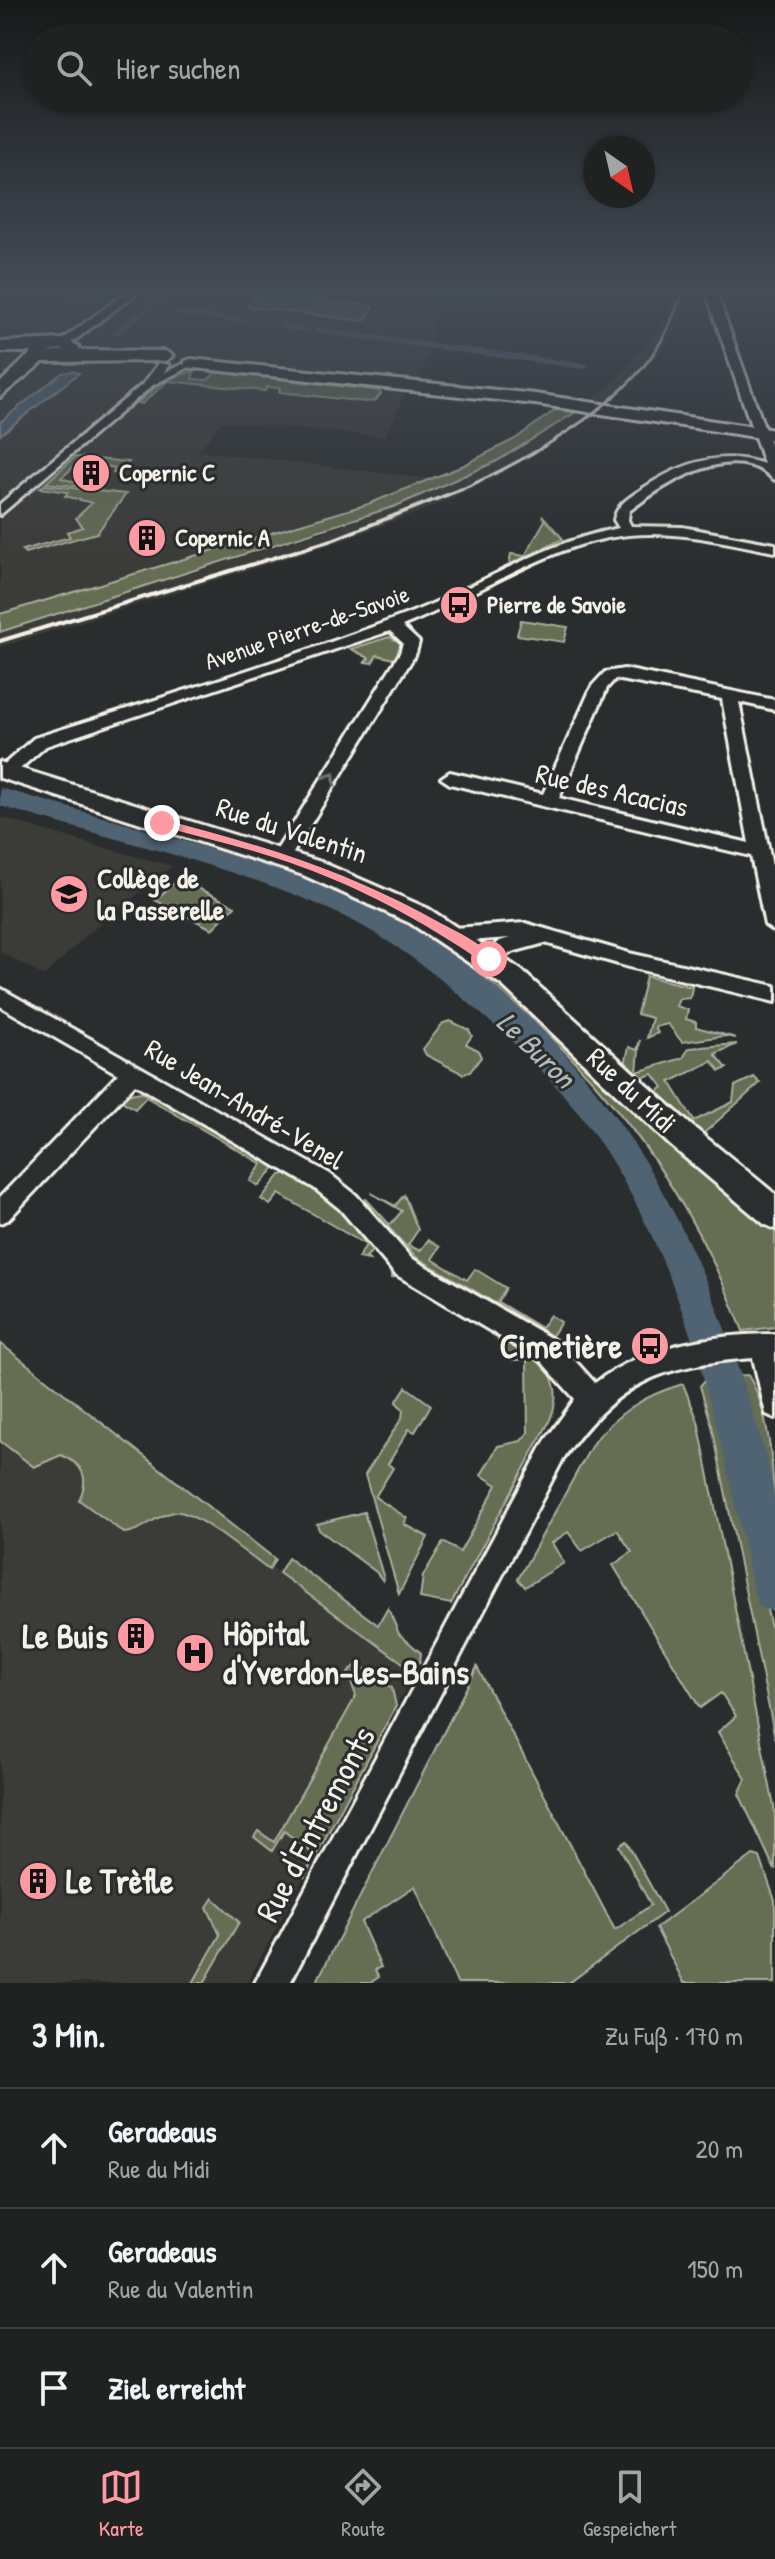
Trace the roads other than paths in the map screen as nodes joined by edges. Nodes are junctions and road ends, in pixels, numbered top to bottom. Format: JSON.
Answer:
{"nodes":[{"id":1,"x":150,"y":385,"type":"edge"},
{"id":2,"x":403,"y":385,"type":"edge"},
{"id":3,"x":748,"y":385,"type":"edge"},
{"id":4,"x":147,"y":386,"type":"joint"},
{"id":5,"x":768,"y":434,"type":"edge"},
{"id":6,"x":774,"y":474,"type":"edge"},
{"id":7,"x":0,"y":511,"type":"edge"},
{"id":8,"x":627,"y":531,"type":"junction"},
{"id":9,"x":775,"y":548,"type":"edge"},
{"id":10,"x":392,"y":625,"type":"junction"},
{"id":11,"x":730,"y":696,"type":"junction"},
{"id":12,"x":775,"y":705,"type":"edge"},
{"id":13,"x":3,"y":771,"type":"edge"},
{"id":14,"x":450,"y":778,"type":"dead end"},
{"id":15,"x":549,"y":801,"type":"junction"},
{"id":16,"x":761,"y":852,"type":"junction"},
{"id":17,"x":282,"y":856,"type":"junction"},
{"id":18,"x":775,"y":925,"type":"edge"},
{"id":19,"x":453,"y":935,"type":"junction"},
{"id":20,"x":553,"y":940,"type":"junction"},
{"id":21,"x":489,"y":959,"type":"junction"},
{"id":22,"x":775,"y":994,"type":"edge"},
{"id":23,"x":0,"y":996,"type":"edge"},
{"id":24,"x":133,"y":1072,"type":"junction"},
{"id":25,"x":739,"y":1181,"type":"junction"},
{"id":26,"x":775,"y":1203,"type":"edge"},
{"id":27,"x":0,"y":1213,"type":"edge"},
{"id":28,"x":775,"y":1214,"type":"edge"},
{"id":29,"x":763,"y":1346,"type":"edge"},
{"id":30,"x":593,"y":1400,"type":"junction"},
{"id":31,"x":775,"y":1405,"type":"edge"},
{"id":32,"x":272,"y":1983,"type":"edge"}],
"edges":[{"from":1,"to":4,"type":"street"},
{"from":2,"to":5,"type":"street"},
{"from":3,"to":5,"type":"street"},
{"from":4,"to":7,"type":"street"},
{"from":5,"to":6,"type":"street"},
{"from":6,"to":8,"type":"street"},
{"from":8,"to":9,"type":"street","name":"Avenue Pierre-de-Savoie"},
{"from":8,"to":10,"type":"street","name":"Avenue Pierre-de-Savoie"},
{"from":10,"to":13,"type":"street","name":"Avenue Pierre-de-Savoie"},
{"from":17,"to":10,"type":"street","one_way":true},
{"from":11,"to":12,"type":"street"},
{"from":11,"to":15,"type":"street"},
{"from":11,"to":16,"type":"street"},
{"from":13,"to":17,"type":"street","name":"Rue du Valentin"},
{"from":14,"to":15,"type":"street","name":"Rue des Acacias"},
{"from":15,"to":16,"type":"street","name":"Rue des Acacias"},
{"from":16,"to":18,"type":"street"},
{"from":17,"to":19,"type":"street","name":"Rue du Valentin"},
{"from":19,"to":20,"type":"street"},
{"from":19,"to":21,"type":"street","name":"Rue du Midi"},
{"from":20,"to":21,"type":"street"},
{"from":20,"to":22,"type":"street"},
{"from":21,"to":25,"type":"street","name":"Rue du Midi"},
{"from":23,"to":24,"type":"street","name":"Rue Jean-André-Venel"},
{"from":24,"to":27,"type":"street"},
{"from":24,"to":30,"type":"street","name":"Rue Jean-André-Venel"},
{"from":25,"to":26,"type":"street","name":"Rue du Midi"},
{"from":25,"to":28,"type":"street","name":"Rue du Midi"},
{"from":29,"to":30,"type":"street","name":"Rue d'Entremonts"},
{"from":29,"to":31,"type":"street"},
{"from":30,"to":32,"type":"street","name":"Rue d'Entremonts"}]}
